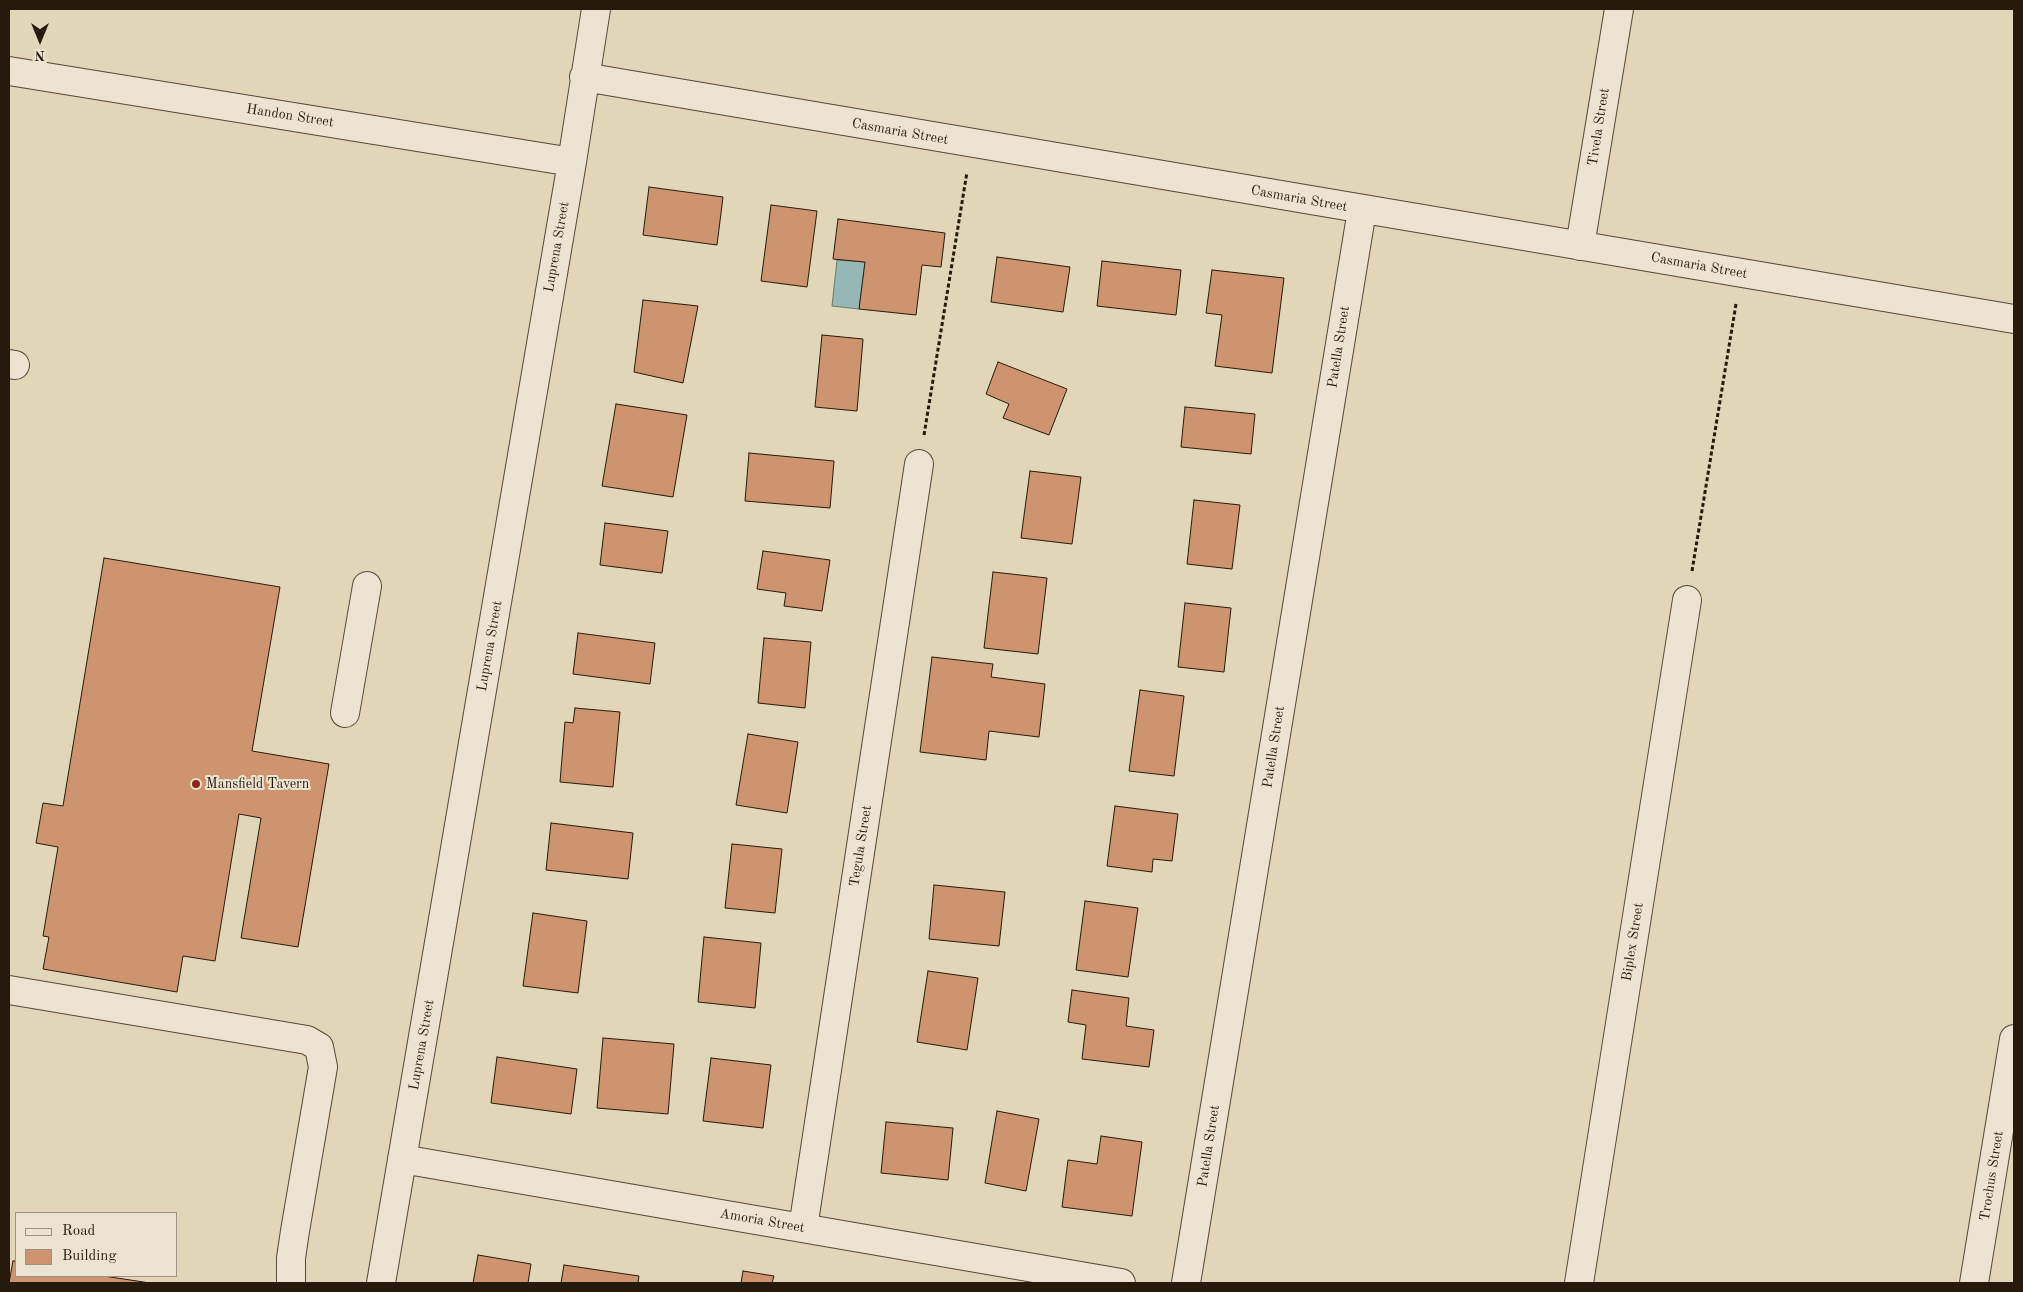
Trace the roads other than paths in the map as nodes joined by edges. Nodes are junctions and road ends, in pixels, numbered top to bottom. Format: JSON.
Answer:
{"nodes":[{"id":1,"x":596,"y":9,"type":"edge"},
{"id":2,"x":1619,"y":9,"type":"edge"},
{"id":3,"x":9,"y":70,"type":"edge"},
{"id":4,"x":584,"y":78,"type":"junction"},
{"id":5,"x":572,"y":162,"type":"junction"},
{"id":6,"x":1362,"y":210,"type":"junction"},
{"id":7,"x":1580,"y":246,"type":"junction"},
{"id":8,"x":2014,"y":319,"type":"edge"},
{"id":9,"x":919,"y":464,"type":"road end"},
{"id":10,"x":366,"y":586,"type":"dead end"},
{"id":11,"x":1687,"y":600,"type":"road end"},
{"id":12,"x":345,"y":713,"type":"dead end"},
{"id":13,"x":9,"y":990,"type":"edge"},
{"id":14,"x":2014,"y":1039,"type":"edge"},
{"id":15,"x":402,"y":1159,"type":"junction"},
{"id":16,"x":803,"y":1228,"type":"junction"},
{"id":17,"x":291,"y":1283,"type":"edge"},
{"id":18,"x":381,"y":1283,"type":"edge"},
{"id":19,"x":1121,"y":1283,"type":"edge"},
{"id":20,"x":1186,"y":1283,"type":"edge"},
{"id":21,"x":1579,"y":1283,"type":"edge"},
{"id":22,"x":1974,"y":1283,"type":"edge"}],
"edges":[{"from":1,"to":4,"type":"street","name":"Luprena Street"},
{"from":2,"to":7,"type":"street","name":"Tivela Street"},
{"from":3,"to":5,"type":"street","name":"Handon Street"},
{"from":4,"to":5,"type":"street","name":"Luprena Street"},
{"from":4,"to":6,"type":"street","name":"Casmaria Street"},
{"from":5,"to":15,"type":"street","name":"Luprena Street"},
{"from":6,"to":7,"type":"street","name":"Casmaria Street"},
{"from":6,"to":20,"type":"street","name":"Patella Street"},
{"from":7,"to":8,"type":"street","name":"Casmaria Street"},
{"from":9,"to":16,"type":"street","name":"Tegula Street"},
{"from":10,"to":12,"type":"street"},
{"from":11,"to":21,"type":"street","name":"Biplex Street"},
{"from":13,"to":17,"type":"street"},
{"from":14,"to":22,"type":"street","name":"Trochus Street"},
{"from":15,"to":16,"type":"street","name":"Amoria Street"},
{"from":15,"to":18,"type":"street","name":"Luprena Street"},
{"from":16,"to":19,"type":"street","name":"Amoria Street"}]}
